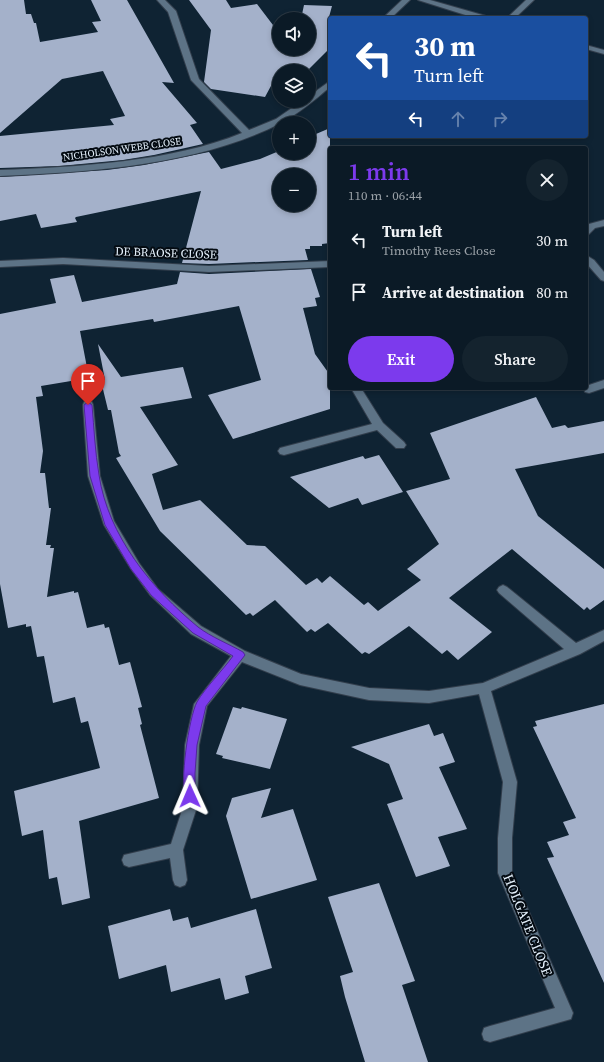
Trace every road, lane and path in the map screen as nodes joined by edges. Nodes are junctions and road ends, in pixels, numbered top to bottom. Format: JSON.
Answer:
{"nodes":[{"id":1,"x":162,"y":0,"type":"edge"},
{"id":2,"x":406,"y":0,"type":"edge"},
{"id":3,"x":422,"y":0,"type":"edge"},
{"id":4,"x":530,"y":0,"type":"edge"},
{"id":5,"x":389,"y":16,"type":"edge"},
{"id":6,"x":476,"y":16,"type":"edge"},
{"id":7,"x":513,"y":16,"type":"edge"},
{"id":8,"x":588,"y":48,"type":"edge"},
{"id":9,"x":604,"y":52,"type":"edge"},
{"id":10,"x":328,"y":85,"type":"edge"},
{"id":11,"x":316,"y":95,"type":"edge"},
{"id":12,"x":298,"y":108,"type":"edge"},
{"id":13,"x":248,"y":134,"type":"junction"},
{"id":14,"x":0,"y":173,"type":"edge"},
{"id":15,"x":604,"y":223,"type":"edge"},
{"id":16,"x":588,"y":230,"type":"edge"},
{"id":17,"x":588,"y":260,"type":"edge"},
{"id":18,"x":0,"y":264,"type":"edge"},
{"id":19,"x":328,"y":264,"type":"edge"},
{"id":20,"x":604,"y":278,"type":"edge"},
{"id":21,"x":604,"y":384,"type":"edge"},
{"id":22,"x":589,"y":389,"type":"dead end"},
{"id":23,"x":357,"y":390,"type":"edge"},
{"id":24,"x":88,"y":405,"type":"dead end"},
{"id":25,"x":378,"y":426,"type":"junction"},
{"id":26,"x":400,"y":445,"type":"dead end"},
{"id":27,"x":284,"y":451,"type":"dead end"},
{"id":28,"x":503,"y":590,"type":"dead end"},
{"id":29,"x":604,"y":635,"type":"edge"},
{"id":30,"x":575,"y":650,"type":"junction"},
{"id":31,"x":240,"y":655,"type":"junction"},
{"id":32,"x":484,"y":688,"type":"junction"},
{"id":33,"x":176,"y":850,"type":"junction"},
{"id":34,"x":129,"y":860,"type":"dead end"},
{"id":35,"x":180,"y":880,"type":"dead end"},
{"id":36,"x":490,"y":1034,"type":"dead end"}],
"edges":[{"from":1,"to":13,"type":"street"},
{"from":2,"to":5,"type":"street"},
{"from":3,"to":6,"type":"street"},
{"from":4,"to":7,"type":"street"},
{"from":8,"to":9,"type":"street"},
{"from":10,"to":11,"type":"street","name":"NICHOLSON WEBB CLOSE"},
{"from":12,"to":13,"type":"street","name":"NICHOLSON WEBB CLOSE"},
{"from":13,"to":14,"type":"street","name":"NICHOLSON WEBB CLOSE"},
{"from":15,"to":16,"type":"street"},
{"from":17,"to":20,"type":"street"},
{"from":18,"to":19,"type":"street","name":"DE BRAOSE CLOSE"},
{"from":21,"to":22,"type":"street"},
{"from":23,"to":25,"type":"street"},
{"from":24,"to":31,"type":"street"},
{"from":25,"to":26,"type":"street"},
{"from":25,"to":27,"type":"street"},
{"from":28,"to":30,"type":"street"},
{"from":29,"to":30,"type":"street"},
{"from":30,"to":32,"type":"street"},
{"from":31,"to":32,"type":"street"},
{"from":31,"to":33,"type":"street"},
{"from":32,"to":36,"type":"street","name":"HOLGATE CLOSE"},
{"from":33,"to":34,"type":"street"},
{"from":33,"to":35,"type":"street"}]}
